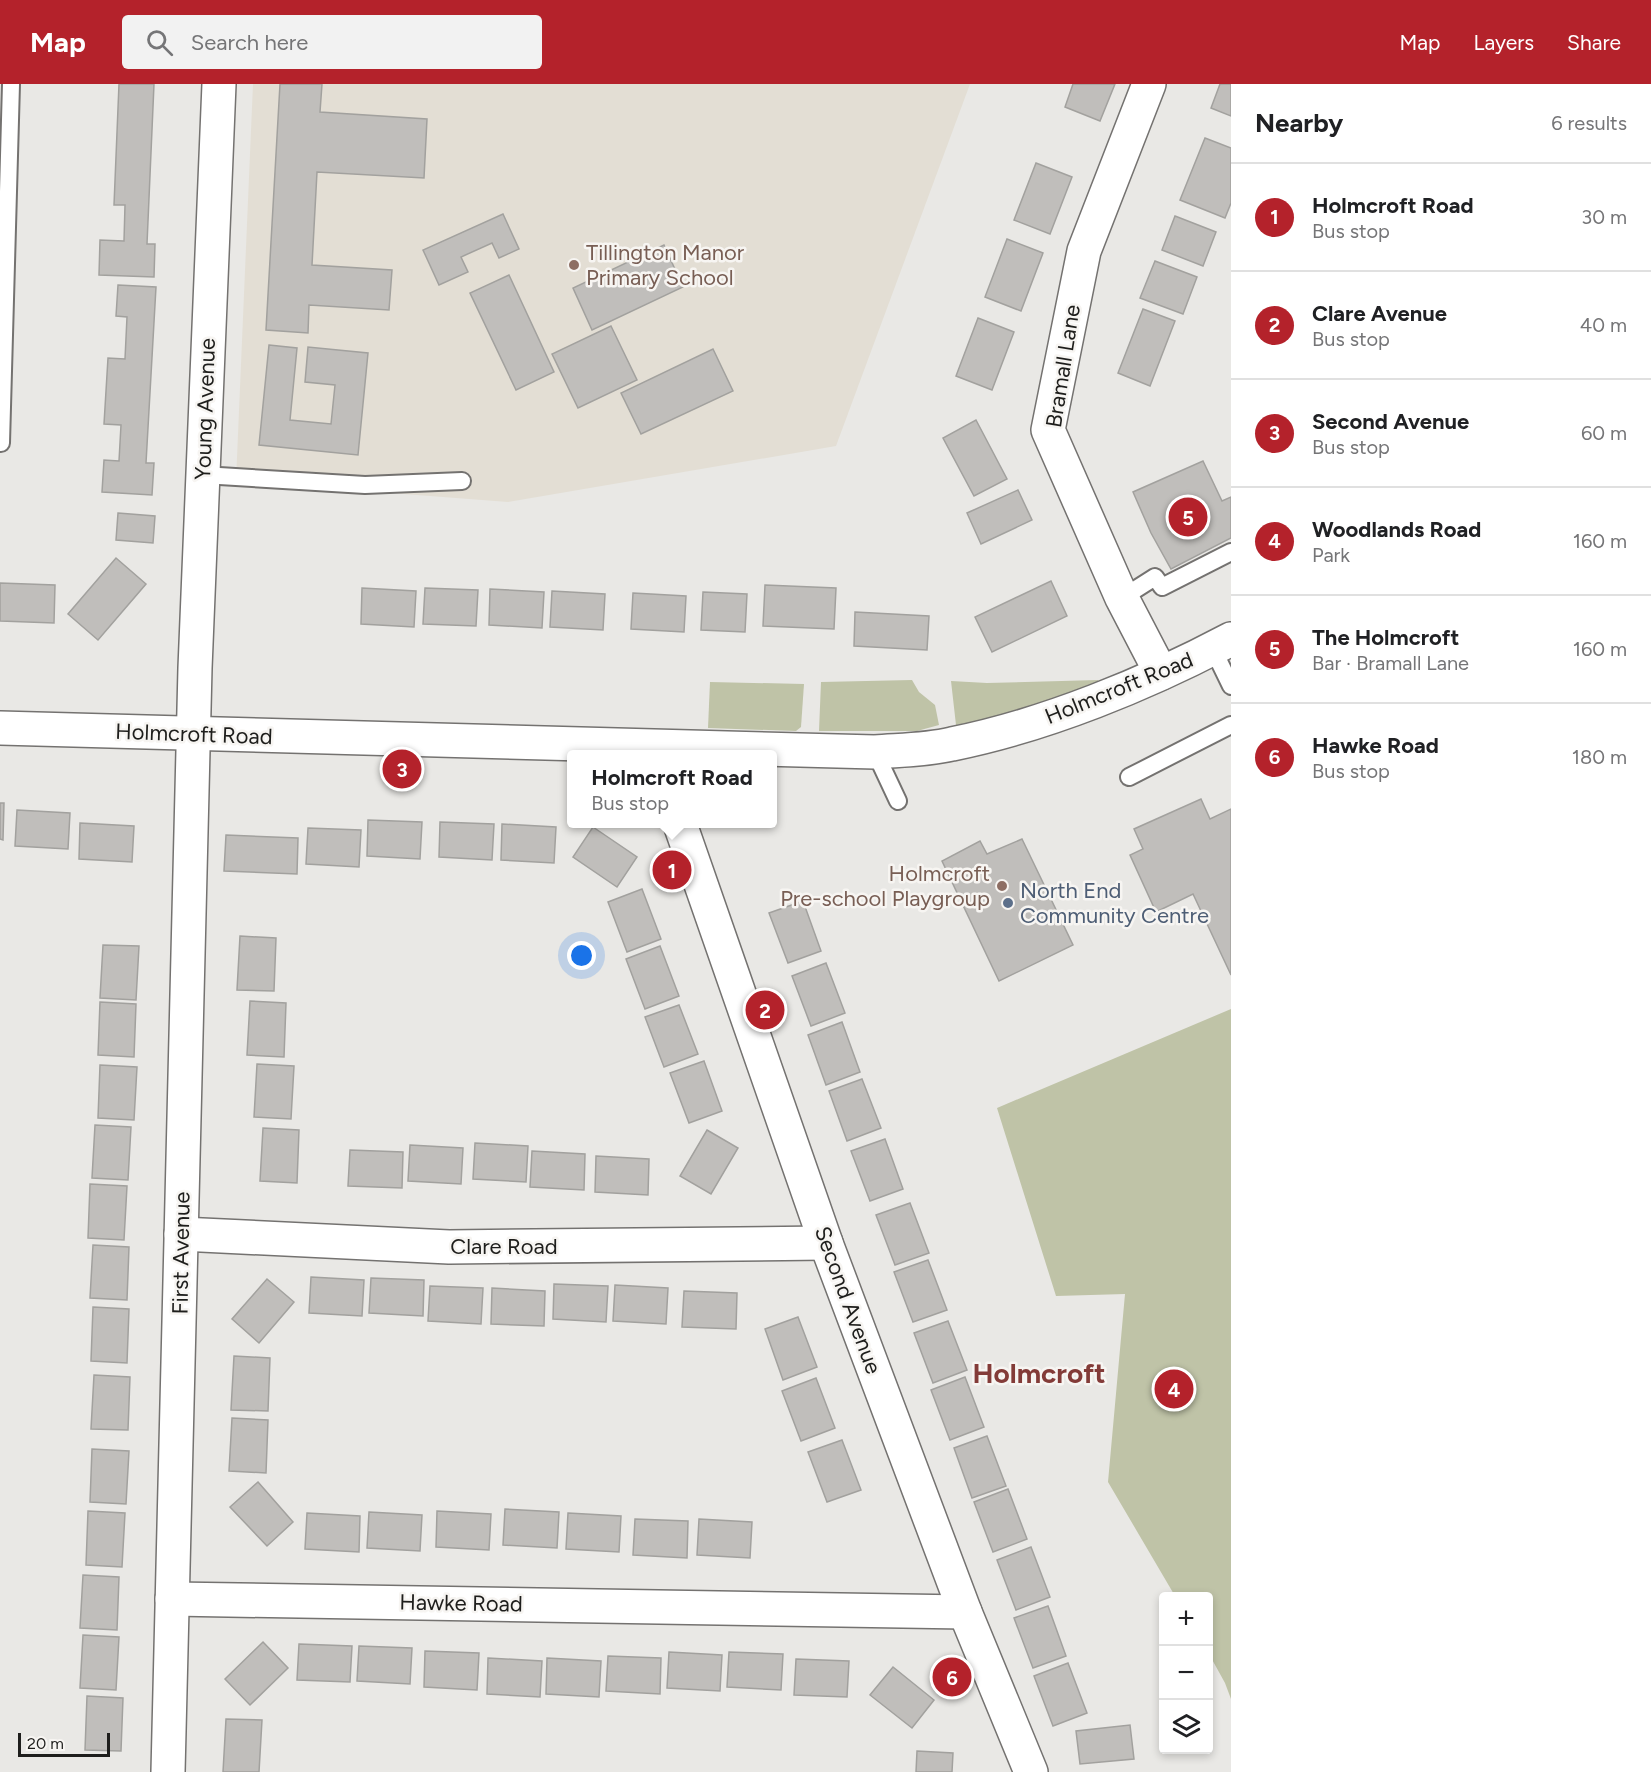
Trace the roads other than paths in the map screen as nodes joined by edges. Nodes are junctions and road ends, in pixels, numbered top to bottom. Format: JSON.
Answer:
{"nodes":[{"id":1,"x":11,"y":84,"type":"edge"},
{"id":2,"x":219,"y":84,"type":"edge"},
{"id":3,"x":1149,"y":84,"type":"edge"},
{"id":4,"x":1,"y":443,"type":"edge"},
{"id":5,"x":203,"y":475,"type":"junction"},
{"id":6,"x":462,"y":481,"type":"dead end"},
{"id":7,"x":1231,"y":552,"type":"edge"},
{"id":8,"x":1122,"y":598,"type":"junction"},
{"id":9,"x":1222,"y":644,"type":"edge"},
{"id":10,"x":1161,"y":673,"type":"junction"},
{"id":11,"x":1231,"y":686,"type":"edge"},
{"id":12,"x":1231,"y":725,"type":"edge"},
{"id":13,"x":0,"y":728,"type":"edge"},
{"id":14,"x":194,"y":734,"type":"junction"},
{"id":15,"x":635,"y":750,"type":"edge"},
{"id":16,"x":777,"y":752,"type":"edge"},
{"id":17,"x":875,"y":752,"type":"junction"},
{"id":18,"x":1130,"y":777,"type":"dead end"},
{"id":19,"x":898,"y":801,"type":"dead end"},
{"id":20,"x":681,"y":828,"type":"edge"},
{"id":21,"x":181,"y":1234,"type":"junction"},
{"id":22,"x":826,"y":1243,"type":"junction"},
{"id":23,"x":172,"y":1599,"type":"junction"},
{"id":24,"x":965,"y":1612,"type":"junction"},
{"id":25,"x":168,"y":1772,"type":"edge"},
{"id":26,"x":1031,"y":1772,"type":"edge"}],
"edges":[{"from":1,"to":4,"type":"lane"},
{"from":2,"to":5,"type":"street","name":"Young Avenue"},
{"from":3,"to":8,"type":"street","name":"Bramall Lane"},
{"from":5,"to":6,"type":"lane"},
{"from":5,"to":14,"type":"street","name":"Young Avenue"},
{"from":7,"to":8,"type":"lane"},
{"from":8,"to":10,"type":"street","name":"Bramall Lane"},
{"from":9,"to":10,"type":"street","name":"Holmcroft Road"},
{"from":9,"to":11,"type":"lane"},
{"from":10,"to":17,"type":"street","name":"Holmcroft Road"},
{"from":12,"to":18,"type":"lane"},
{"from":13,"to":14,"type":"street","name":"Holmcroft Road"},
{"from":14,"to":15,"type":"street","name":"Holmcroft Road"},
{"from":14,"to":21,"type":"street","name":"First Avenue"},
{"from":16,"to":17,"type":"street","name":"Holmcroft Road"},
{"from":17,"to":19,"type":"lane"},
{"from":20,"to":22,"type":"street","name":"Second Avenue"},
{"from":21,"to":22,"type":"street","name":"Clare Road"},
{"from":21,"to":23,"type":"street","name":"First Avenue"},
{"from":22,"to":24,"type":"street","name":"Second Avenue"},
{"from":23,"to":24,"type":"street","name":"Hawke Road"},
{"from":23,"to":25,"type":"street","name":"First Avenue"},
{"from":24,"to":26,"type":"street","name":"Second Avenue"}]}
